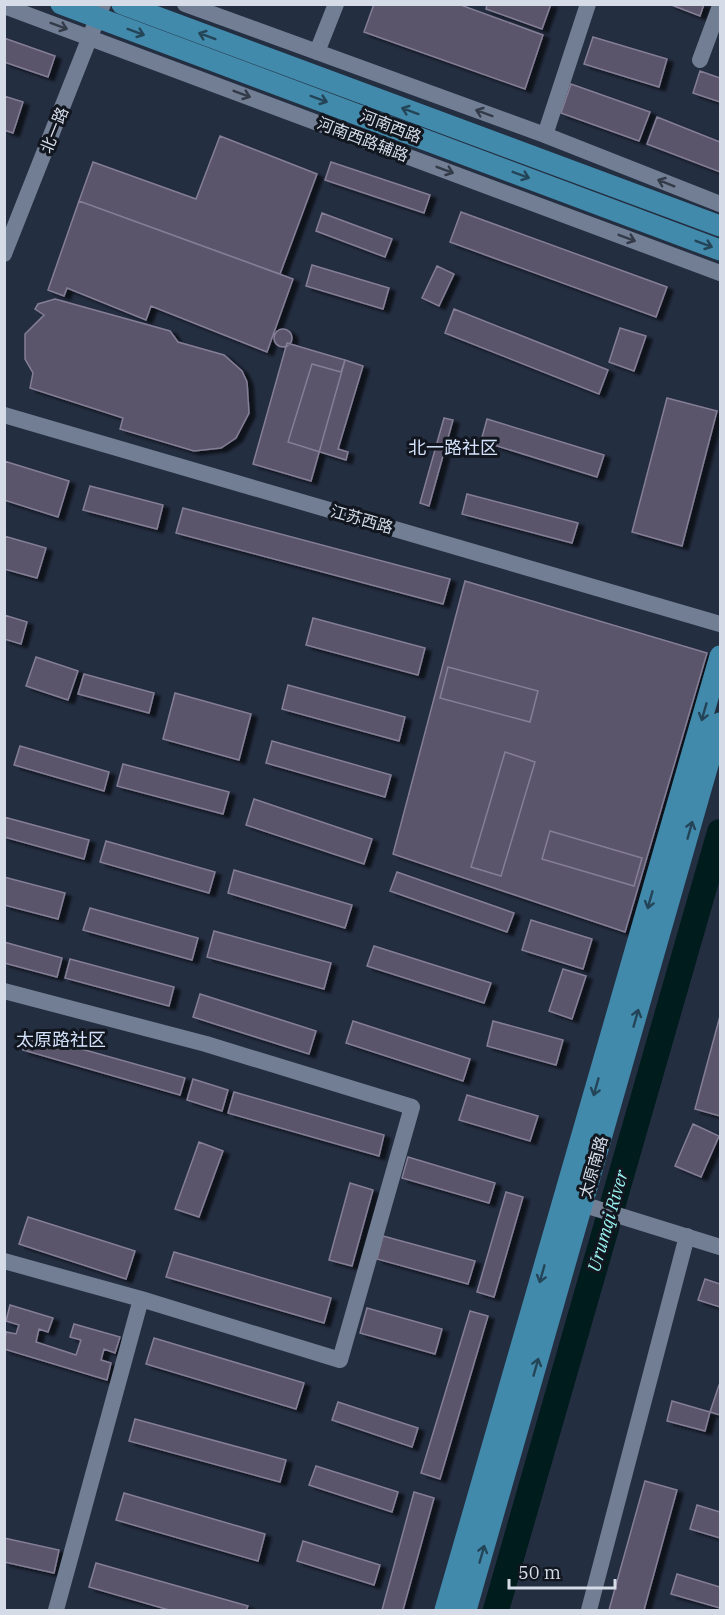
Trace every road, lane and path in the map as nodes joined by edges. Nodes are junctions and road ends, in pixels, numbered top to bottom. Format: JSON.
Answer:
{"nodes":[{"id":1,"x":61,"y":4,"type":"edge"},
{"id":2,"x":122,"y":4,"type":"edge"},
{"id":3,"x":185,"y":4,"type":"edge"},
{"id":4,"x":336,"y":4,"type":"edge"},
{"id":5,"x":588,"y":4,"type":"edge"},
{"id":6,"x":4,"y":6,"type":"edge"},
{"id":7,"x":720,"y":6,"type":"edge"},
{"id":8,"x":98,"y":20,"type":"edge"},
{"id":9,"x":317,"y":52,"type":"junction"},
{"id":10,"x":700,"y":60,"type":"dead end"},
{"id":11,"x":545,"y":135,"type":"junction"},
{"id":12,"x":720,"y":204,"type":"edge"},
{"id":13,"x":720,"y":226,"type":"edge"},
{"id":14,"x":720,"y":250,"type":"edge"},
{"id":15,"x":4,"y":254,"type":"edge"},
{"id":16,"x":720,"y":273,"type":"edge"},
{"id":17,"x":4,"y":415,"type":"edge"},
{"id":18,"x":720,"y":624,"type":"edge"},
{"id":19,"x":720,"y":656,"type":"edge"},
{"id":20,"x":720,"y":723,"type":"edge"},
{"id":21,"x":4,"y":991,"type":"edge"},
{"id":22,"x":582,"y":1204,"type":"junction"},
{"id":23,"x":687,"y":1236,"type":"junction"},
{"id":24,"x":720,"y":1247,"type":"edge"},
{"id":25,"x":4,"y":1261,"type":"edge"},
{"id":26,"x":141,"y":1299,"type":"junction"},
{"id":27,"x":454,"y":1610,"type":"edge"},
{"id":28,"x":56,"y":1611,"type":"edge"},
{"id":29,"x":589,"y":1611,"type":"edge"}],
"edges":[{"from":1,"to":8,"type":"main road","name":"河南西路"},
{"from":13,"to":2,"type":"main road","name":"河南西路","one_way":true},
{"from":3,"to":9,"type":"street"},
{"from":4,"to":9,"type":"street"},
{"from":5,"to":11,"type":"street"},
{"from":6,"to":8,"type":"street","name":"河南西路辅路","one_way":true},
{"from":7,"to":10,"type":"street"},
{"from":8,"to":14,"type":"main road","name":"河南西路","one_way":true},
{"from":8,"to":15,"type":"street","name":"北一路"},
{"from":8,"to":16,"type":"street","name":"河南西路辅路","one_way":true},
{"from":11,"to":9,"type":"street","one_way":true},
{"from":12,"to":11,"type":"street","one_way":true},
{"from":17,"to":18,"type":"street","name":"江苏西路"},
{"from":19,"to":22,"type":"main road","one_way":true},
{"from":22,"to":20,"type":"main road","name":"太原南路","one_way":true},
{"from":21,"to":26,"type":"street"},
{"from":22,"to":23,"type":"street"},
{"from":22,"to":27,"type":"main road","name":"太原南路"},
{"from":23,"to":24,"type":"street"},
{"from":23,"to":29,"type":"street"},
{"from":25,"to":26,"type":"street"},
{"from":26,"to":28,"type":"street"}]}
